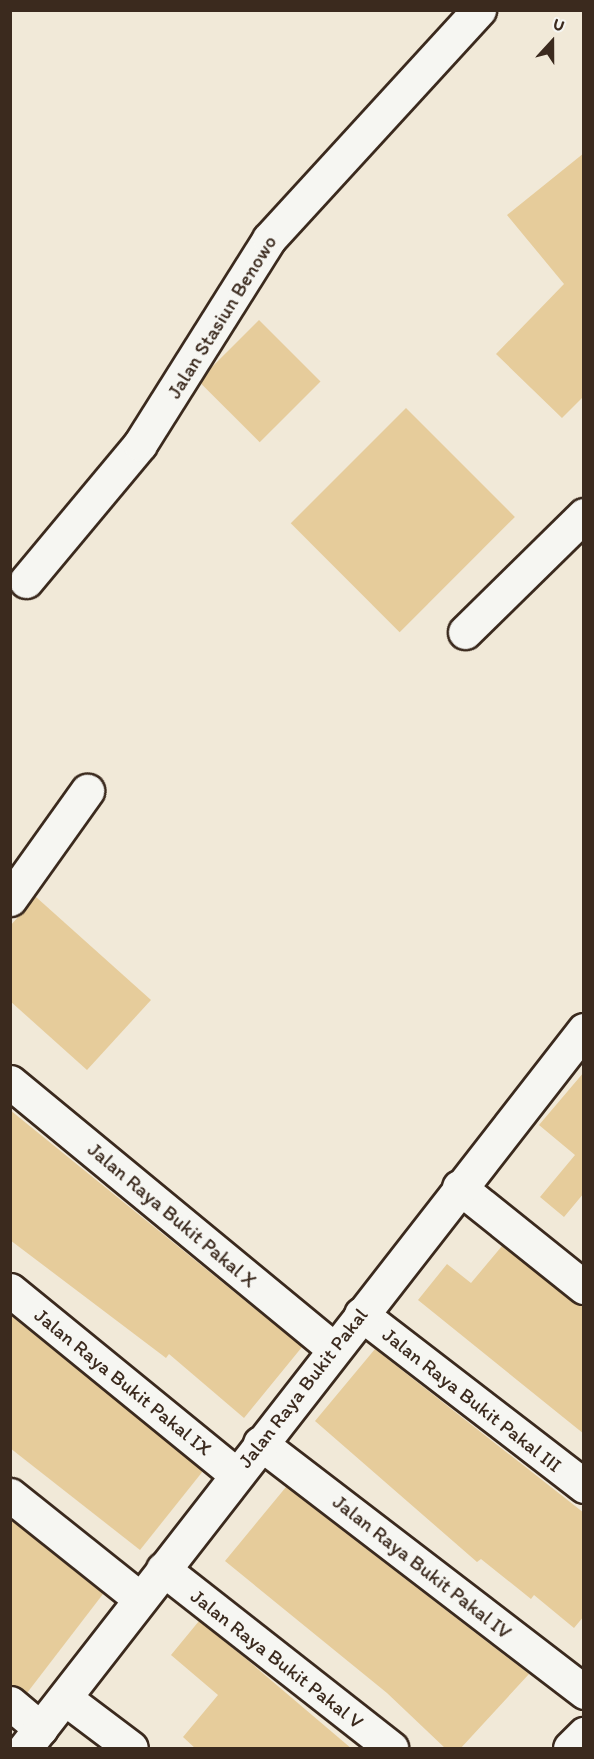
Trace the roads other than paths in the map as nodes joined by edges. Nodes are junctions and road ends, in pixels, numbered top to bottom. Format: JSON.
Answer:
{"nodes":[{"id":1,"x":479,"y":10,"type":"edge"},
{"id":2,"x":584,"y":515,"type":"edge"},
{"id":3,"x":26,"y":581,"type":"dead end"},
{"id":4,"x":465,"y":632,"type":"dead end"},
{"id":5,"x":87,"y":791,"type":"dead end"},
{"id":6,"x":10,"y":899,"type":"edge"},
{"id":7,"x":584,"y":1030,"type":"edge"},
{"id":8,"x":572,"y":1066,"type":"edge"},
{"id":9,"x":10,"y":1082,"type":"edge"},
{"id":10,"x":459,"y":1187,"type":"junction"},
{"id":11,"x":584,"y":1287,"type":"edge"},
{"id":12,"x":10,"y":1290,"type":"edge"},
{"id":13,"x":361,"y":1314,"type":"junction"},
{"id":14,"x":333,"y":1348,"type":"junction"},
{"id":15,"x":260,"y":1443,"type":"junction"},
{"id":16,"x":236,"y":1474,"type":"junction"},
{"id":17,"x":584,"y":1486,"type":"edge"},
{"id":18,"x":10,"y":1495,"type":"edge"},
{"id":19,"x":163,"y":1569,"type":"junction"},
{"id":20,"x":139,"y":1598,"type":"junction"},
{"id":21,"x":584,"y":1692,"type":"edge"},
{"id":22,"x":66,"y":1699,"type":"junction"},
{"id":23,"x":10,"y":1703,"type":"edge"},
{"id":24,"x":584,"y":1734,"type":"edge"},
{"id":25,"x":33,"y":1739,"type":"edge"},
{"id":26,"x":131,"y":1749,"type":"edge"},
{"id":27,"x":391,"y":1749,"type":"edge"},
{"id":28,"x":570,"y":1749,"type":"edge"}],
"edges":[{"from":1,"to":3,"type":"street","name":"Jalan Stasiun Benowo"},
{"from":2,"to":4,"type":"street"},
{"from":5,"to":6,"type":"street"},
{"from":7,"to":8,"type":"street","name":"Jalan Raya Bukit Pakal"},
{"from":8,"to":10,"type":"street","name":"Jalan Raya Bukit Pakal"},
{"from":9,"to":14,"type":"street","name":"Jalan Raya Bukit Pakal X"},
{"from":10,"to":11,"type":"street"},
{"from":10,"to":13,"type":"street","name":"Jalan Raya Bukit Pakal"},
{"from":12,"to":16,"type":"street","name":"Jalan Raya Bukit Pakal IX"},
{"from":13,"to":14,"type":"street","name":"Jalan Raya Bukit Pakal"},
{"from":13,"to":17,"type":"street","name":"Jalan Raya Bukit Pakal III"},
{"from":14,"to":15,"type":"street","name":"Jalan Raya Bukit Pakal"},
{"from":15,"to":16,"type":"street","name":"Jalan Raya Bukit Pakal"},
{"from":15,"to":21,"type":"street","name":"Jalan Raya Bukit Pakal IV"},
{"from":16,"to":19,"type":"street","name":"Jalan Raya Bukit Pakal"},
{"from":18,"to":20,"type":"street"},
{"from":19,"to":20,"type":"street","name":"Jalan Raya Bukit Pakal"},
{"from":19,"to":27,"type":"street","name":"Jalan Raya Bukit Pakal V"},
{"from":20,"to":22,"type":"street","name":"Jalan Raya Bukit Pakal"},
{"from":22,"to":25,"type":"street","name":"Jalan Raya Bukit Pakal"},
{"from":22,"to":26,"type":"street"},
{"from":23,"to":25,"type":"street"},
{"from":24,"to":28,"type":"street"}]}
